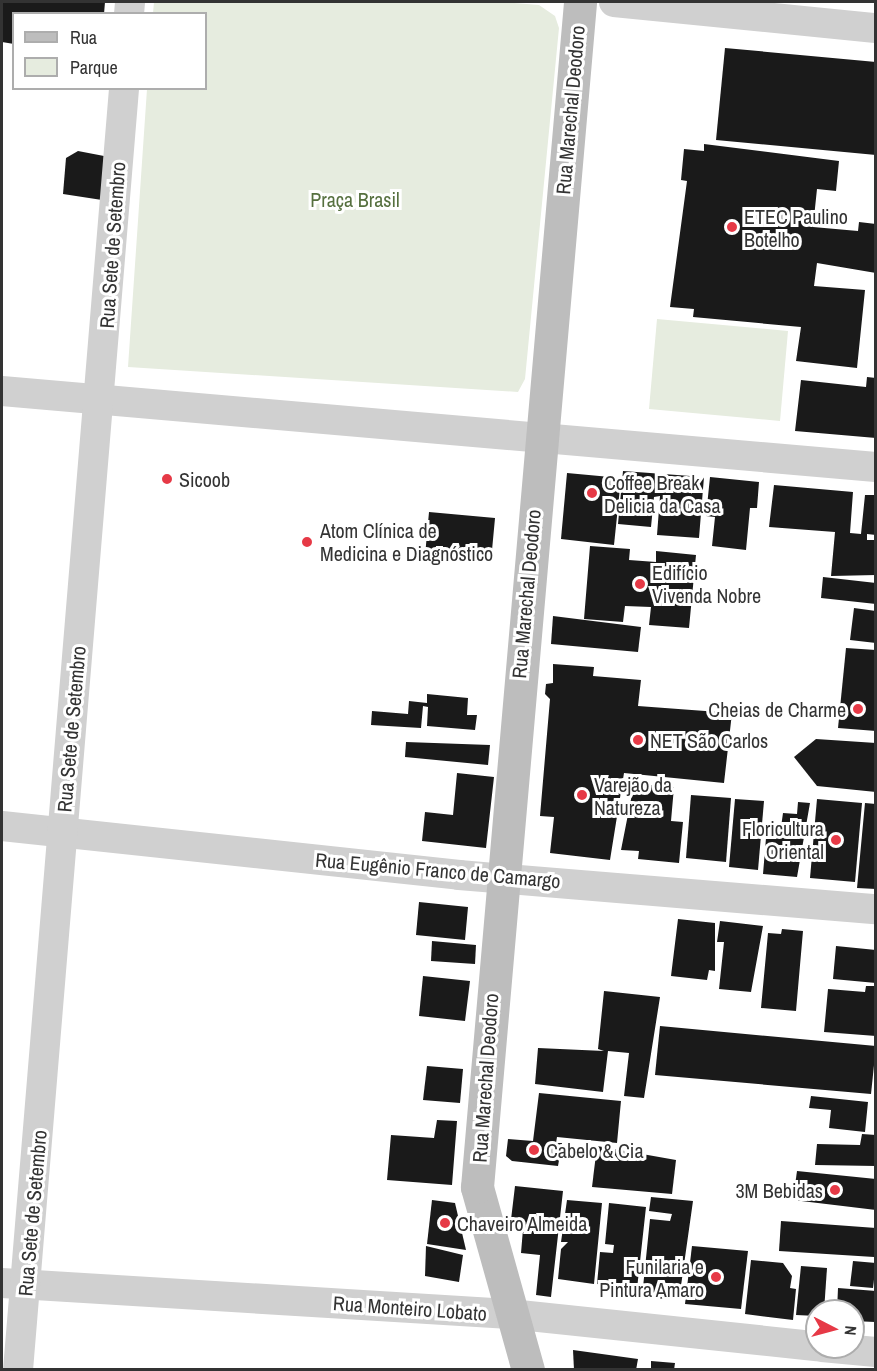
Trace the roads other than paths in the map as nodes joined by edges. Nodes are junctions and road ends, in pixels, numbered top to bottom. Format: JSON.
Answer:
{"nodes":[{"id":1,"x":580,"y":2,"type":"edge"},
{"id":2,"x":614,"y":2,"type":"edge"},
{"id":3,"x":876,"y":28,"type":"edge"},
{"id":4,"x":124,"y":90,"type":"edge"},
{"id":5,"x":2,"y":391,"type":"edge"},
{"id":6,"x":101,"y":399,"type":"junction"},
{"id":7,"x":540,"y":440,"type":"junction"},
{"id":8,"x":876,"y":467,"type":"edge"},
{"id":9,"x":2,"y":826,"type":"edge"},
{"id":10,"x":62,"y":831,"type":"junction"},
{"id":11,"x":501,"y":879,"type":"junction"},
{"id":12,"x":876,"y":909,"type":"edge"},
{"id":13,"x":14,"y":1284,"type":"edge"},
{"id":14,"x":510,"y":1314,"type":"junction"},
{"id":15,"x":805,"y":1346,"type":"edge"},
{"id":16,"x":18,"y":1370,"type":"edge"},
{"id":17,"x":528,"y":1370,"type":"edge"}],
"edges":[{"from":1,"to":7,"type":"main road","name":"Rua Marechal Deodoro"},
{"from":2,"to":3,"type":"street"},
{"from":4,"to":6,"type":"street","name":"Rua Sete de Setembro"},
{"from":5,"to":6,"type":"street"},
{"from":6,"to":7,"type":"street"},
{"from":6,"to":10,"type":"street","name":"Rua Sete de Setembro"},
{"from":7,"to":8,"type":"street"},
{"from":7,"to":11,"type":"main road","name":"Rua Marechal Deodoro"},
{"from":9,"to":10,"type":"street","name":"Rua Eugênio Franco de Camargo"},
{"from":10,"to":11,"type":"street","name":"Rua Eugênio Franco de Camargo"},
{"from":10,"to":13,"type":"street","name":"Rua Sete de Setembro"},
{"from":11,"to":12,"type":"street","name":"Rua Eugênio Franco de Camargo"},
{"from":11,"to":14,"type":"main road","name":"Rua Marechal Deodoro"},
{"from":13,"to":14,"type":"street","name":"Rua Monteiro Lobato"},
{"from":13,"to":16,"type":"street","name":"Rua Sete de Setembro"},
{"from":14,"to":15,"type":"street","name":"Rua Monteiro Lobato"},
{"from":14,"to":17,"type":"main road","name":"Rua Marechal Deodoro"}]}
